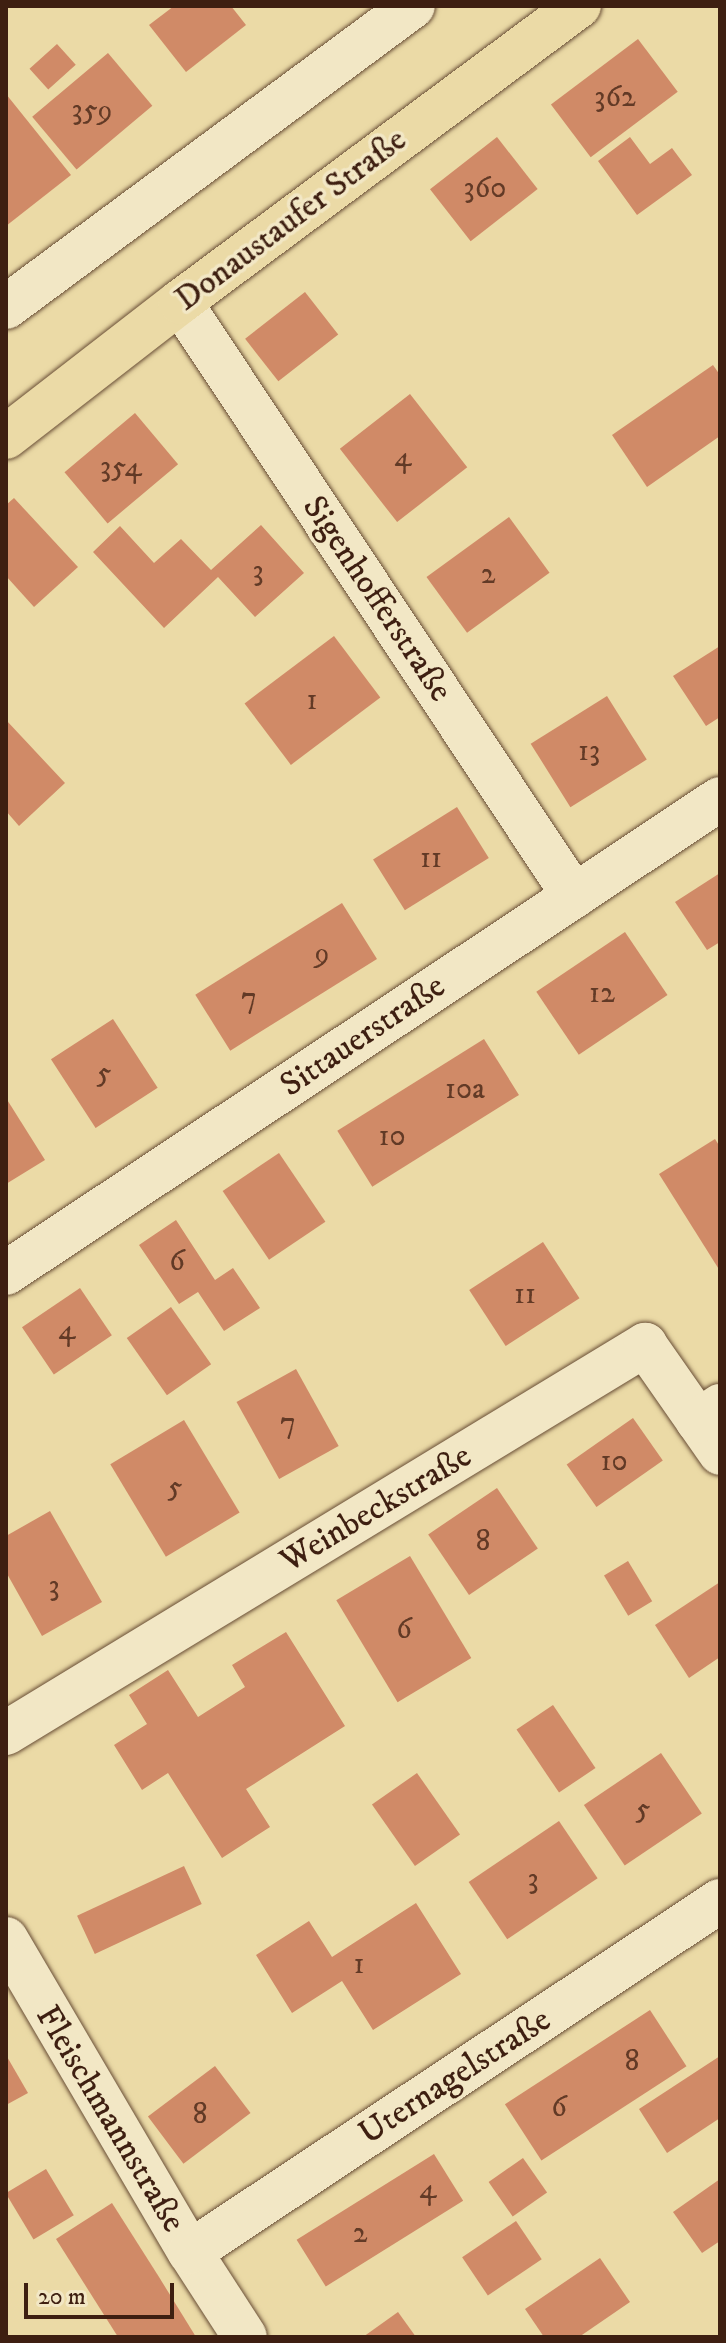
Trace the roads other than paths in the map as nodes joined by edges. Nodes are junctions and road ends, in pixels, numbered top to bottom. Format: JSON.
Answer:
{"nodes":[{"id":1,"x":413,"y":6,"type":"edge"},
{"id":2,"x":579,"y":6,"type":"edge"},
{"id":3,"x":180,"y":302,"type":"junction"},
{"id":4,"x":6,"y":307,"type":"edge"},
{"id":5,"x":6,"y":437,"type":"edge"},
{"id":6,"x":720,"y":799,"type":"edge"},
{"id":7,"x":574,"y":896,"type":"junction"},
{"id":8,"x":6,"y":1273,"type":"edge"},
{"id":9,"x":713,"y":1426,"type":"edge"},
{"id":10,"x":6,"y":1733,"type":"edge"},
{"id":11,"x":720,"y":1901,"type":"edge"},
{"id":12,"x":6,"y":1939,"type":"edge"},
{"id":13,"x":190,"y":2252,"type":"junction"},
{"id":14,"x":245,"y":2337,"type":"edge"}],
"edges":[{"from":1,"to":4,"type":"street"},
{"from":2,"to":3,"type":"main road","name":"Donaustaufer Straße"},
{"from":3,"to":5,"type":"main road","name":"Donaustaufer Straße"},
{"from":3,"to":7,"type":"street","name":"Sigenhofferstraße"},
{"from":6,"to":7,"type":"street","name":"Sittauerstraße"},
{"from":7,"to":8,"type":"street","name":"Sittauerstraße"},
{"from":9,"to":10,"type":"street","name":"Weinbeckstraße"},
{"from":11,"to":13,"type":"street","name":"Uternagelstraße"},
{"from":12,"to":13,"type":"street","name":"Fleischmannstraße"},
{"from":13,"to":14,"type":"street","name":"Fleischmannstraße"}]}
